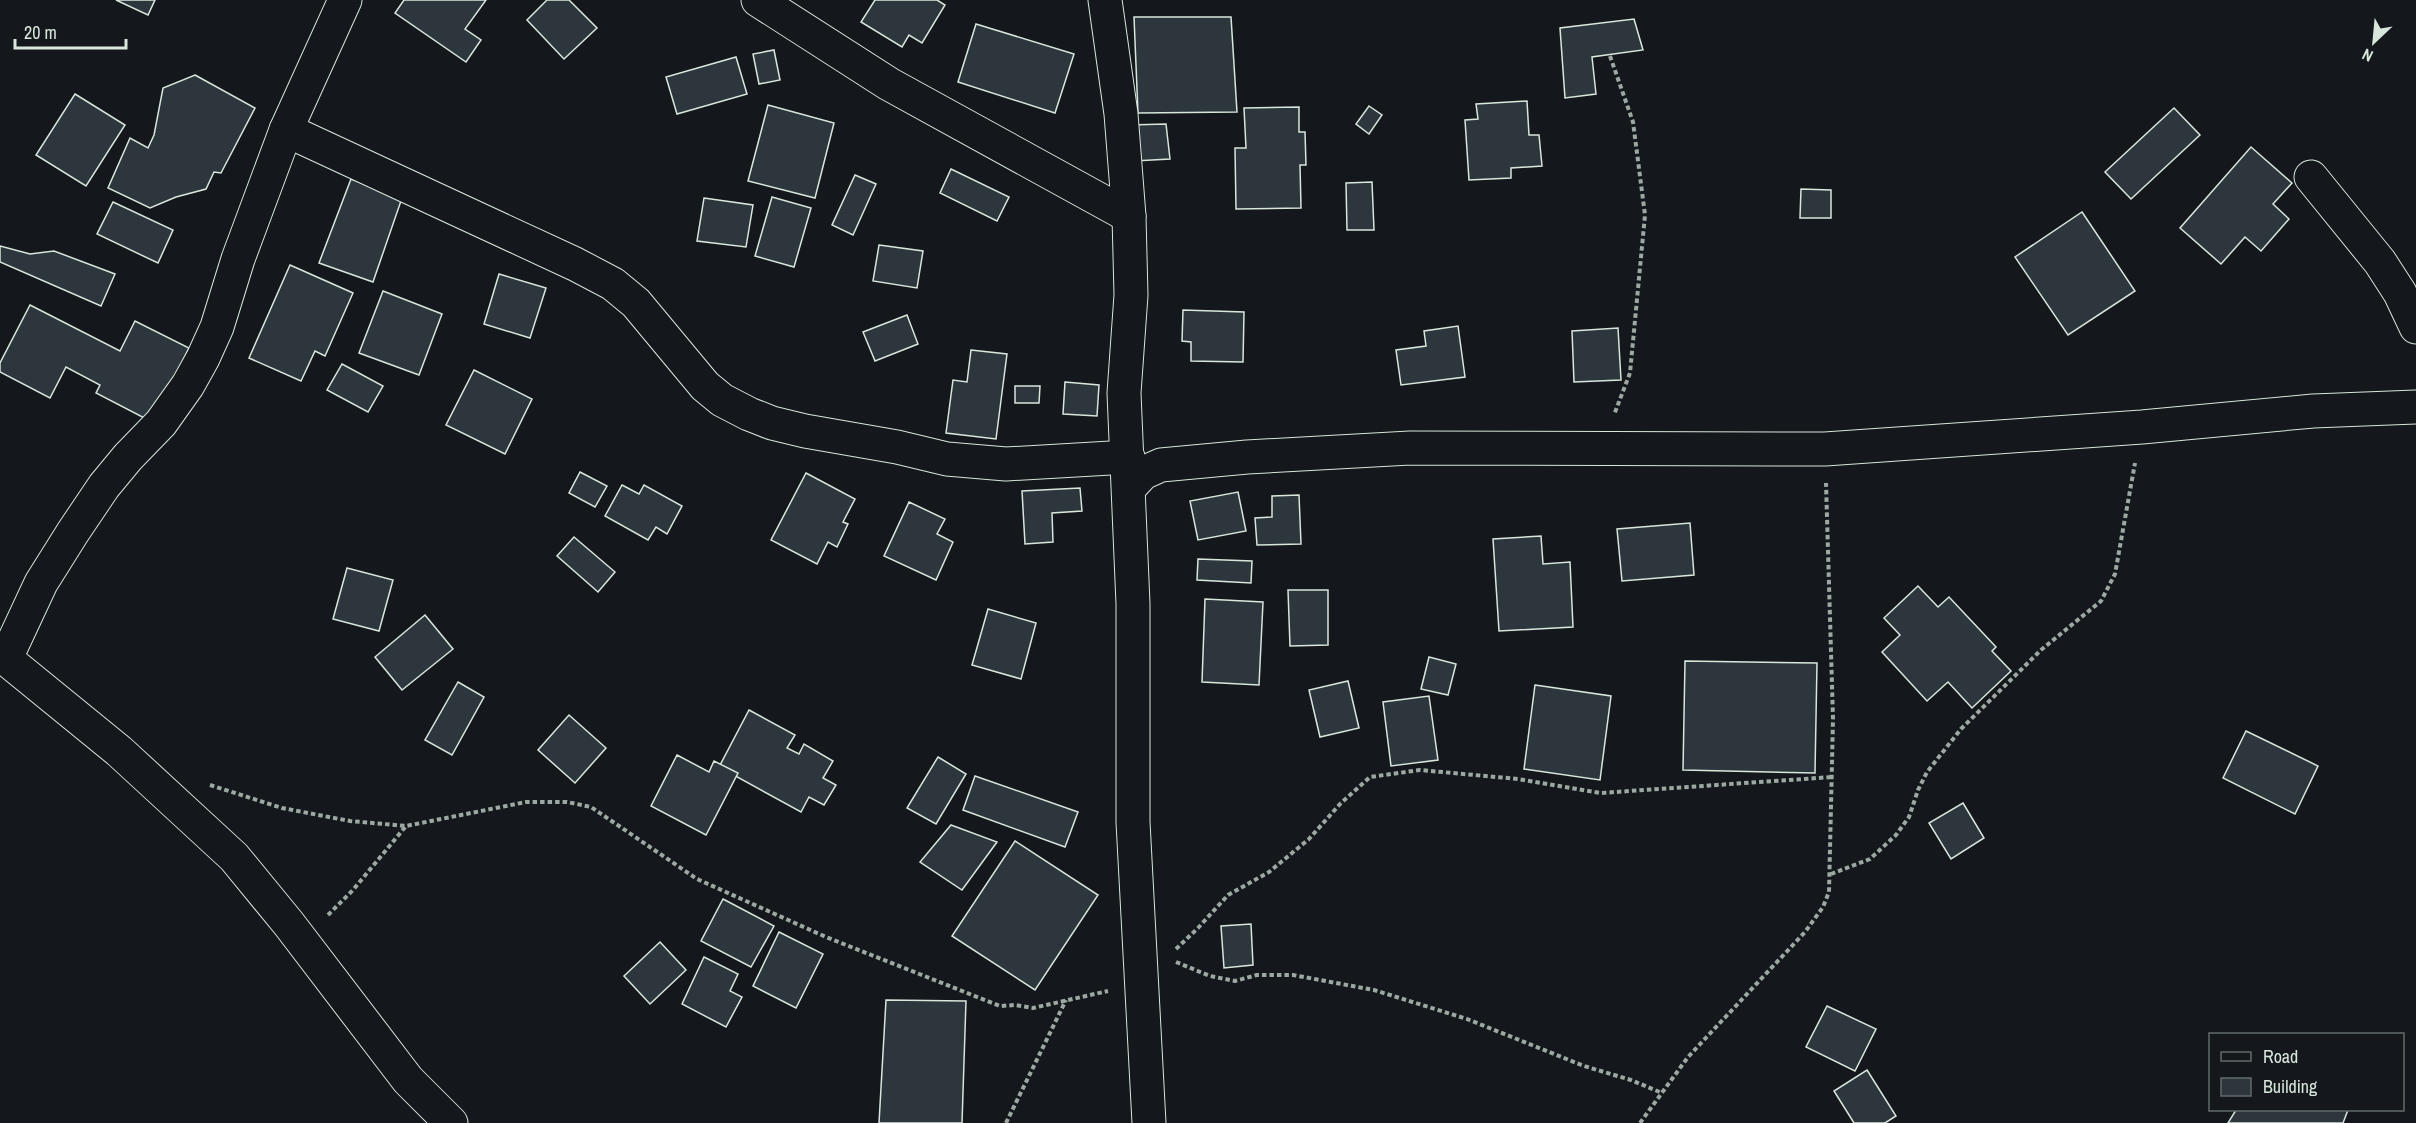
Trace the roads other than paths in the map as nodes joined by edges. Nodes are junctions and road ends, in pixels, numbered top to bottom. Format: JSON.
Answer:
{"nodes":[{"id":1,"x":345,"y":0,"type":"edge"},
{"id":2,"x":758,"y":0,"type":"edge"},
{"id":3,"x":1105,"y":0,"type":"edge"},
{"id":4,"x":286,"y":130,"type":"junction"},
{"id":5,"x":2311,"y":177,"type":"dead end"},
{"id":6,"x":1130,"y":216,"type":"junction"},
{"id":7,"x":2416,"y":327,"type":"edge"},
{"id":8,"x":2416,"y":407,"type":"edge"},
{"id":9,"x":1128,"y":473,"type":"junction"},
{"id":10,"x":3,"y":656,"type":"edge"},
{"id":11,"x":451,"y":1123,"type":"edge"},
{"id":12,"x":1149,"y":1123,"type":"edge"}],
"edges":[{"from":1,"to":4,"type":"street"},
{"from":2,"to":6,"type":"street"},
{"from":3,"to":6,"type":"street"},
{"from":4,"to":9,"type":"street"},
{"from":4,"to":10,"type":"street"},
{"from":5,"to":7,"type":"street"},
{"from":6,"to":9,"type":"street"},
{"from":8,"to":9,"type":"street"},
{"from":9,"to":12,"type":"street"},
{"from":10,"to":11,"type":"street"}]}
